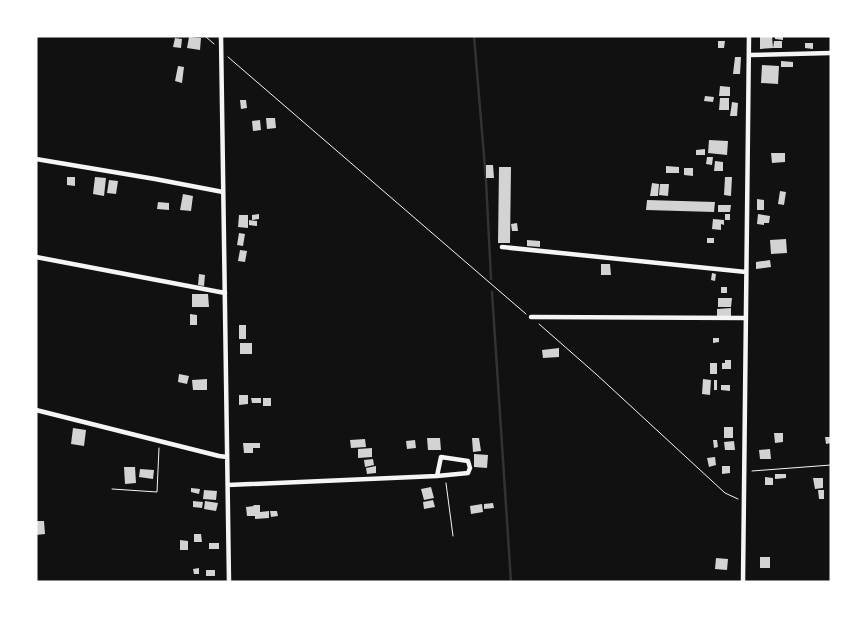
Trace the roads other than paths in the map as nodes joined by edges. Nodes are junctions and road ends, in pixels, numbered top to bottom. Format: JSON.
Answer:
{"nodes":[{"id":1,"x":221,"y":36,"type":"edge"},
{"id":2,"x":749,"y":36,"type":"edge"},
{"id":3,"x":831,"y":53,"type":"edge"},
{"id":4,"x":749,"y":55,"type":"junction"},
{"id":5,"x":36,"y":159,"type":"edge"},
{"id":6,"x":223,"y":192,"type":"junction"},
{"id":7,"x":502,"y":247,"type":"dead end"},
{"id":8,"x":36,"y":257,"type":"edge"},
{"id":9,"x":746,"y":272,"type":"junction"},
{"id":10,"x":225,"y":293,"type":"junction"},
{"id":11,"x":531,"y":317,"type":"road end"},
{"id":12,"x":746,"y":318,"type":"junction"},
{"id":13,"x":36,"y":410,"type":"edge"},
{"id":14,"x":227,"y":457,"type":"junction"},
{"id":15,"x":437,"y":476,"type":"junction"},
{"id":16,"x":228,"y":485,"type":"junction"},
{"id":17,"x":229,"y":582,"type":"edge"},
{"id":18,"x":743,"y":582,"type":"edge"}],
"edges":[{"from":1,"to":6,"type":"street"},
{"from":2,"to":4,"type":"street"},
{"from":3,"to":4,"type":"street"},
{"from":4,"to":9,"type":"street"},
{"from":5,"to":6,"type":"street"},
{"from":6,"to":10,"type":"street"},
{"from":7,"to":9,"type":"street"},
{"from":8,"to":10,"type":"street"},
{"from":9,"to":12,"type":"street"},
{"from":10,"to":14,"type":"street"},
{"from":11,"to":12,"type":"street"},
{"from":12,"to":18,"type":"street"},
{"from":13,"to":14,"type":"street"},
{"from":14,"to":16,"type":"street"},
{"from":15,"to":15,"type":"street"},
{"from":15,"to":16,"type":"street"},
{"from":16,"to":17,"type":"street"}]}
